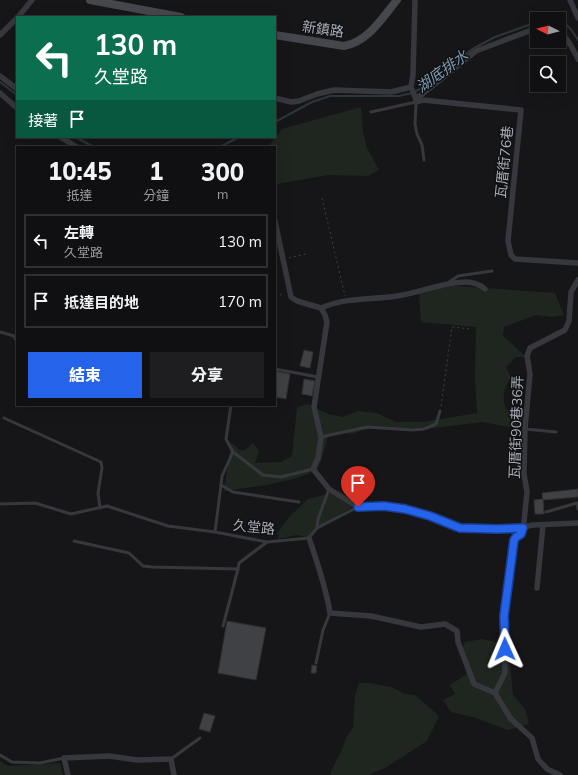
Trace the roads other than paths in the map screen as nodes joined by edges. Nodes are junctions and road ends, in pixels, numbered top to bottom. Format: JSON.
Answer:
{"nodes":[{"id":1,"x":32,"y":0,"type":"edge"},
{"id":2,"x":90,"y":0,"type":"edge"},
{"id":3,"x":397,"y":0,"type":"edge"},
{"id":4,"x":415,"y":0,"type":"edge"},
{"id":5,"x":570,"y":0,"type":"edge"},
{"id":6,"x":148,"y":14,"type":"edge"},
{"id":7,"x":19,"y":16,"type":"edge"},
{"id":8,"x":170,"y":16,"type":"edge"},
{"id":9,"x":578,"y":18,"type":"edge"},
{"id":10,"x":16,"y":19,"type":"edge"},
{"id":11,"x":530,"y":31,"type":"edge"},
{"id":12,"x":0,"y":35,"type":"edge"},
{"id":13,"x":276,"y":35,"type":"edge"},
{"id":14,"x":566,"y":38,"type":"edge"},
{"id":15,"x":578,"y":59,"type":"edge"},
{"id":16,"x":0,"y":76,"type":"edge"},
{"id":17,"x":410,"y":87,"type":"junction"},
{"id":18,"x":16,"y":88,"type":"edge"},
{"id":19,"x":0,"y":93,"type":"edge"},
{"id":20,"x":276,"y":98,"type":"edge"},
{"id":21,"x":416,"y":100,"type":"junction"},
{"id":22,"x":16,"y":107,"type":"edge"},
{"id":23,"x":371,"y":112,"type":"dead end"},
{"id":24,"x":62,"y":138,"type":"edge"},
{"id":25,"x":75,"y":146,"type":"edge"},
{"id":26,"x":424,"y":160,"type":"dead end"},
{"id":27,"x":276,"y":225,"type":"edge"},
{"id":28,"x":578,"y":263,"type":"edge"},
{"id":29,"x":492,"y":271,"type":"dead end"},
{"id":30,"x":578,"y":280,"type":"edge"},
{"id":31,"x":446,"y":284,"type":"junction"},
{"id":32,"x":485,"y":289,"type":"dead end"},
{"id":33,"x":321,"y":308,"type":"junction"},
{"id":34,"x":0,"y":332,"type":"edge"},
{"id":35,"x":16,"y":333,"type":"edge"},
{"id":36,"x":14,"y":336,"type":"junction"},
{"id":37,"x":16,"y":340,"type":"edge"},
{"id":38,"x":276,"y":369,"type":"edge"},
{"id":39,"x":319,"y":377,"type":"junction"},
{"id":40,"x":231,"y":406,"type":"edge"},
{"id":41,"x":440,"y":411,"type":"road end"},
{"id":42,"x":4,"y":418,"type":"dead end"},
{"id":43,"x":525,"y":429,"type":"junction"},
{"id":44,"x":556,"y":432,"type":"dead end"},
{"id":45,"x":321,"y":436,"type":"junction"},
{"id":46,"x":233,"y":452,"type":"junction"},
{"id":47,"x":313,"y":469,"type":"junction"},
{"id":48,"x":221,"y":485,"type":"junction"},
{"id":49,"x":329,"y":489,"type":"junction"},
{"id":50,"x":299,"y":502,"type":"dead end"},
{"id":51,"x":0,"y":504,"type":"edge"},
{"id":52,"x":358,"y":507,"type":"junction"},
{"id":53,"x":100,"y":508,"type":"junction"},
{"id":54,"x":578,"y":508,"type":"edge"},
{"id":55,"x":546,"y":512,"type":"dead end"},
{"id":56,"x":578,"y":523,"type":"edge"},
{"id":57,"x":544,"y":525,"type":"junction"},
{"id":58,"x":316,"y":528,"type":"junction"},
{"id":59,"x":523,"y":528,"type":"junction"},
{"id":60,"x":215,"y":532,"type":"junction"},
{"id":61,"x":309,"y":538,"type":"junction"},
{"id":62,"x":74,"y":541,"type":"dead end"},
{"id":63,"x":267,"y":542,"type":"junction"},
{"id":64,"x":238,"y":569,"type":"junction"},
{"id":65,"x":537,"y":588,"type":"dead end"},
{"id":66,"x":330,"y":613,"type":"junction"},
{"id":67,"x":223,"y":626,"type":"dead end"},
{"id":68,"x":316,"y":663,"type":"dead end"},
{"id":69,"x":495,"y":693,"type":"junction"},
{"id":70,"x":200,"y":738,"type":"dead end"},
{"id":71,"x":0,"y":755,"type":"edge"},
{"id":72,"x":64,"y":758,"type":"junction"},
{"id":73,"x":171,"y":759,"type":"junction"},
{"id":74,"x":68,"y":775,"type":"edge"},
{"id":75,"x":174,"y":775,"type":"edge"},
{"id":76,"x":560,"y":775,"type":"edge"}],
"edges":[{"from":1,"to":7,"type":"street"},
{"from":2,"to":6,"type":"street"},
{"from":3,"to":13,"type":"street","name":"新鎮路"},
{"from":4,"to":17,"type":"street"},
{"from":5,"to":9,"type":"street"},
{"from":6,"to":8,"type":"street"},
{"from":10,"to":12,"type":"street"},
{"from":11,"to":21,"type":"street"},
{"from":14,"to":15,"type":"street"},
{"from":16,"to":18,"type":"street"},
{"from":17,"to":20,"type":"street"},
{"from":17,"to":21,"type":"street"},
{"from":19,"to":22,"type":"street"},
{"from":21,"to":23,"type":"lane"},
{"from":21,"to":26,"type":"lane"},
{"from":21,"to":28,"type":"street","name":"瓦厝街76巷"},
{"from":24,"to":25,"type":"street"},
{"from":27,"to":33,"type":"street"},
{"from":29,"to":31,"type":"lane"},
{"from":30,"to":43,"type":"street","name":"瓦厝街90巷36弄"},
{"from":31,"to":32,"type":"street"},
{"from":31,"to":33,"type":"street"},
{"from":33,"to":39,"type":"street"},
{"from":34,"to":36,"type":"lane"},
{"from":35,"to":36,"type":"lane"},
{"from":36,"to":37,"type":"lane"},
{"from":38,"to":39,"type":"lane"},
{"from":39,"to":45,"type":"street"},
{"from":40,"to":46,"type":"lane"},
{"from":41,"to":45,"type":"lane"},
{"from":42,"to":53,"type":"lane"},
{"from":43,"to":44,"type":"lane"},
{"from":43,"to":59,"type":"street","name":"瓦厝街90巷36弄"},
{"from":45,"to":47,"type":"street"},
{"from":46,"to":47,"type":"lane"},
{"from":46,"to":48,"type":"lane"},
{"from":47,"to":49,"type":"street"},
{"from":48,"to":50,"type":"lane"},
{"from":48,"to":60,"type":"lane"},
{"from":49,"to":52,"type":"street"},
{"from":49,"to":58,"type":"lane"},
{"from":51,"to":53,"type":"lane","name":"久堂路"},
{"from":52,"to":58,"type":"lane"},
{"from":52,"to":59,"type":"lane"},
{"from":53,"to":60,"type":"lane","name":"久堂路"},
{"from":54,"to":55,"type":"lane"},
{"from":56,"to":57,"type":"street"},
{"from":57,"to":59,"type":"street"},
{"from":57,"to":65,"type":"street"},
{"from":58,"to":61,"type":"lane"},
{"from":59,"to":69,"type":"street"},
{"from":60,"to":63,"type":"lane","name":"久堂路"},
{"from":61,"to":63,"type":"lane","name":"久堂路"},
{"from":61,"to":66,"type":"street"},
{"from":62,"to":64,"type":"lane"},
{"from":63,"to":64,"type":"lane"},
{"from":64,"to":67,"type":"lane"},
{"from":66,"to":68,"type":"lane"},
{"from":66,"to":69,"type":"street"},
{"from":69,"to":76,"type":"street"},
{"from":70,"to":73,"type":"lane"},
{"from":71,"to":72,"type":"lane"},
{"from":72,"to":73,"type":"street"},
{"from":72,"to":74,"type":"street"},
{"from":73,"to":75,"type":"street"}]}
